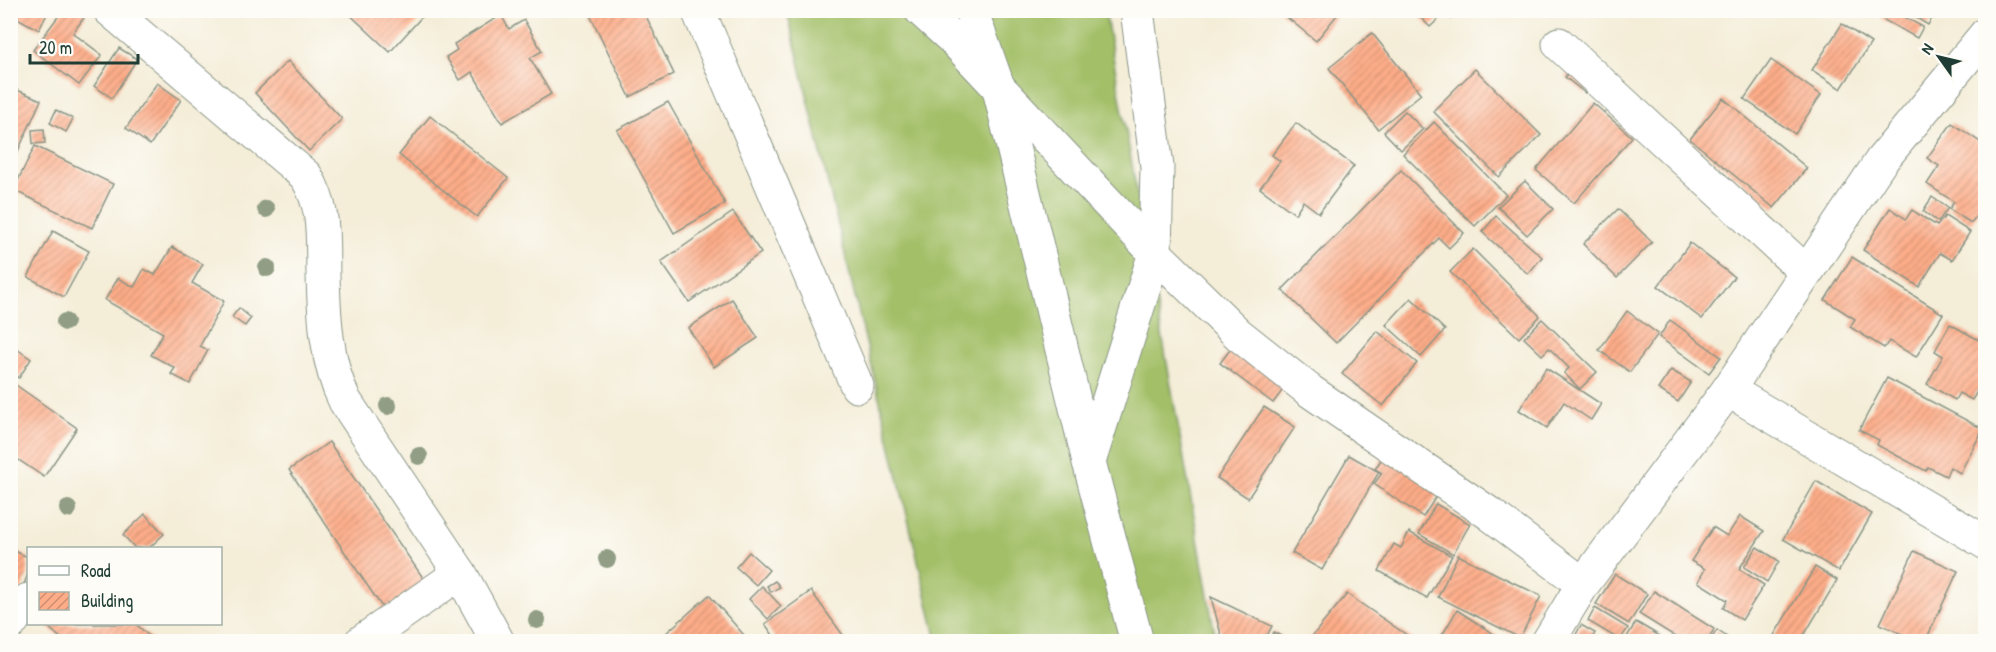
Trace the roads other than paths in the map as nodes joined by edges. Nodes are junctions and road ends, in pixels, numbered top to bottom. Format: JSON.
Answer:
{"nodes":[{"id":1,"x":110,"y":10,"type":"edge"},
{"id":2,"x":698,"y":10,"type":"edge"},
{"id":3,"x":921,"y":10,"type":"edge"},
{"id":4,"x":971,"y":10,"type":"edge"},
{"id":5,"x":1137,"y":10,"type":"edge"},
{"id":6,"x":1985,"y":37,"type":"edge"},
{"id":7,"x":1559,"y":44,"type":"dead end"},
{"id":8,"x":999,"y":89,"type":"junction"},
{"id":9,"x":1155,"y":253,"type":"junction"},
{"id":10,"x":1805,"y":271,"type":"junction"},
{"id":11,"x":857,"y":386,"type":"dead end"},
{"id":12,"x":1728,"y":390,"type":"junction"},
{"id":13,"x":1089,"y":462,"type":"junction"},
{"id":14,"x":1986,"y":543,"type":"edge"},
{"id":15,"x":460,"y":573,"type":"junction"},
{"id":16,"x":1583,"y":584,"type":"junction"},
{"id":17,"x":27,"y":601,"type":"edge"},
{"id":18,"x":10,"y":624,"type":"edge"},
{"id":19,"x":361,"y":642,"type":"edge"},
{"id":20,"x":498,"y":642,"type":"edge"},
{"id":21,"x":1137,"y":642,"type":"edge"},
{"id":22,"x":1548,"y":642,"type":"edge"}],
"edges":[{"from":1,"to":15,"type":"street"},
{"from":2,"to":11,"type":"street"},
{"from":3,"to":8,"type":"street"},
{"from":4,"to":8,"type":"street"},
{"from":5,"to":9,"type":"street"},
{"from":6,"to":10,"type":"street"},
{"from":7,"to":10,"type":"street"},
{"from":8,"to":9,"type":"street"},
{"from":8,"to":13,"type":"street"},
{"from":9,"to":13,"type":"street"},
{"from":9,"to":16,"type":"street"},
{"from":10,"to":12,"type":"street"},
{"from":12,"to":14,"type":"street"},
{"from":12,"to":16,"type":"street"},
{"from":13,"to":21,"type":"street"},
{"from":15,"to":19,"type":"street"},
{"from":15,"to":20,"type":"street"},
{"from":16,"to":22,"type":"street"},
{"from":17,"to":18,"type":"street"}]}
